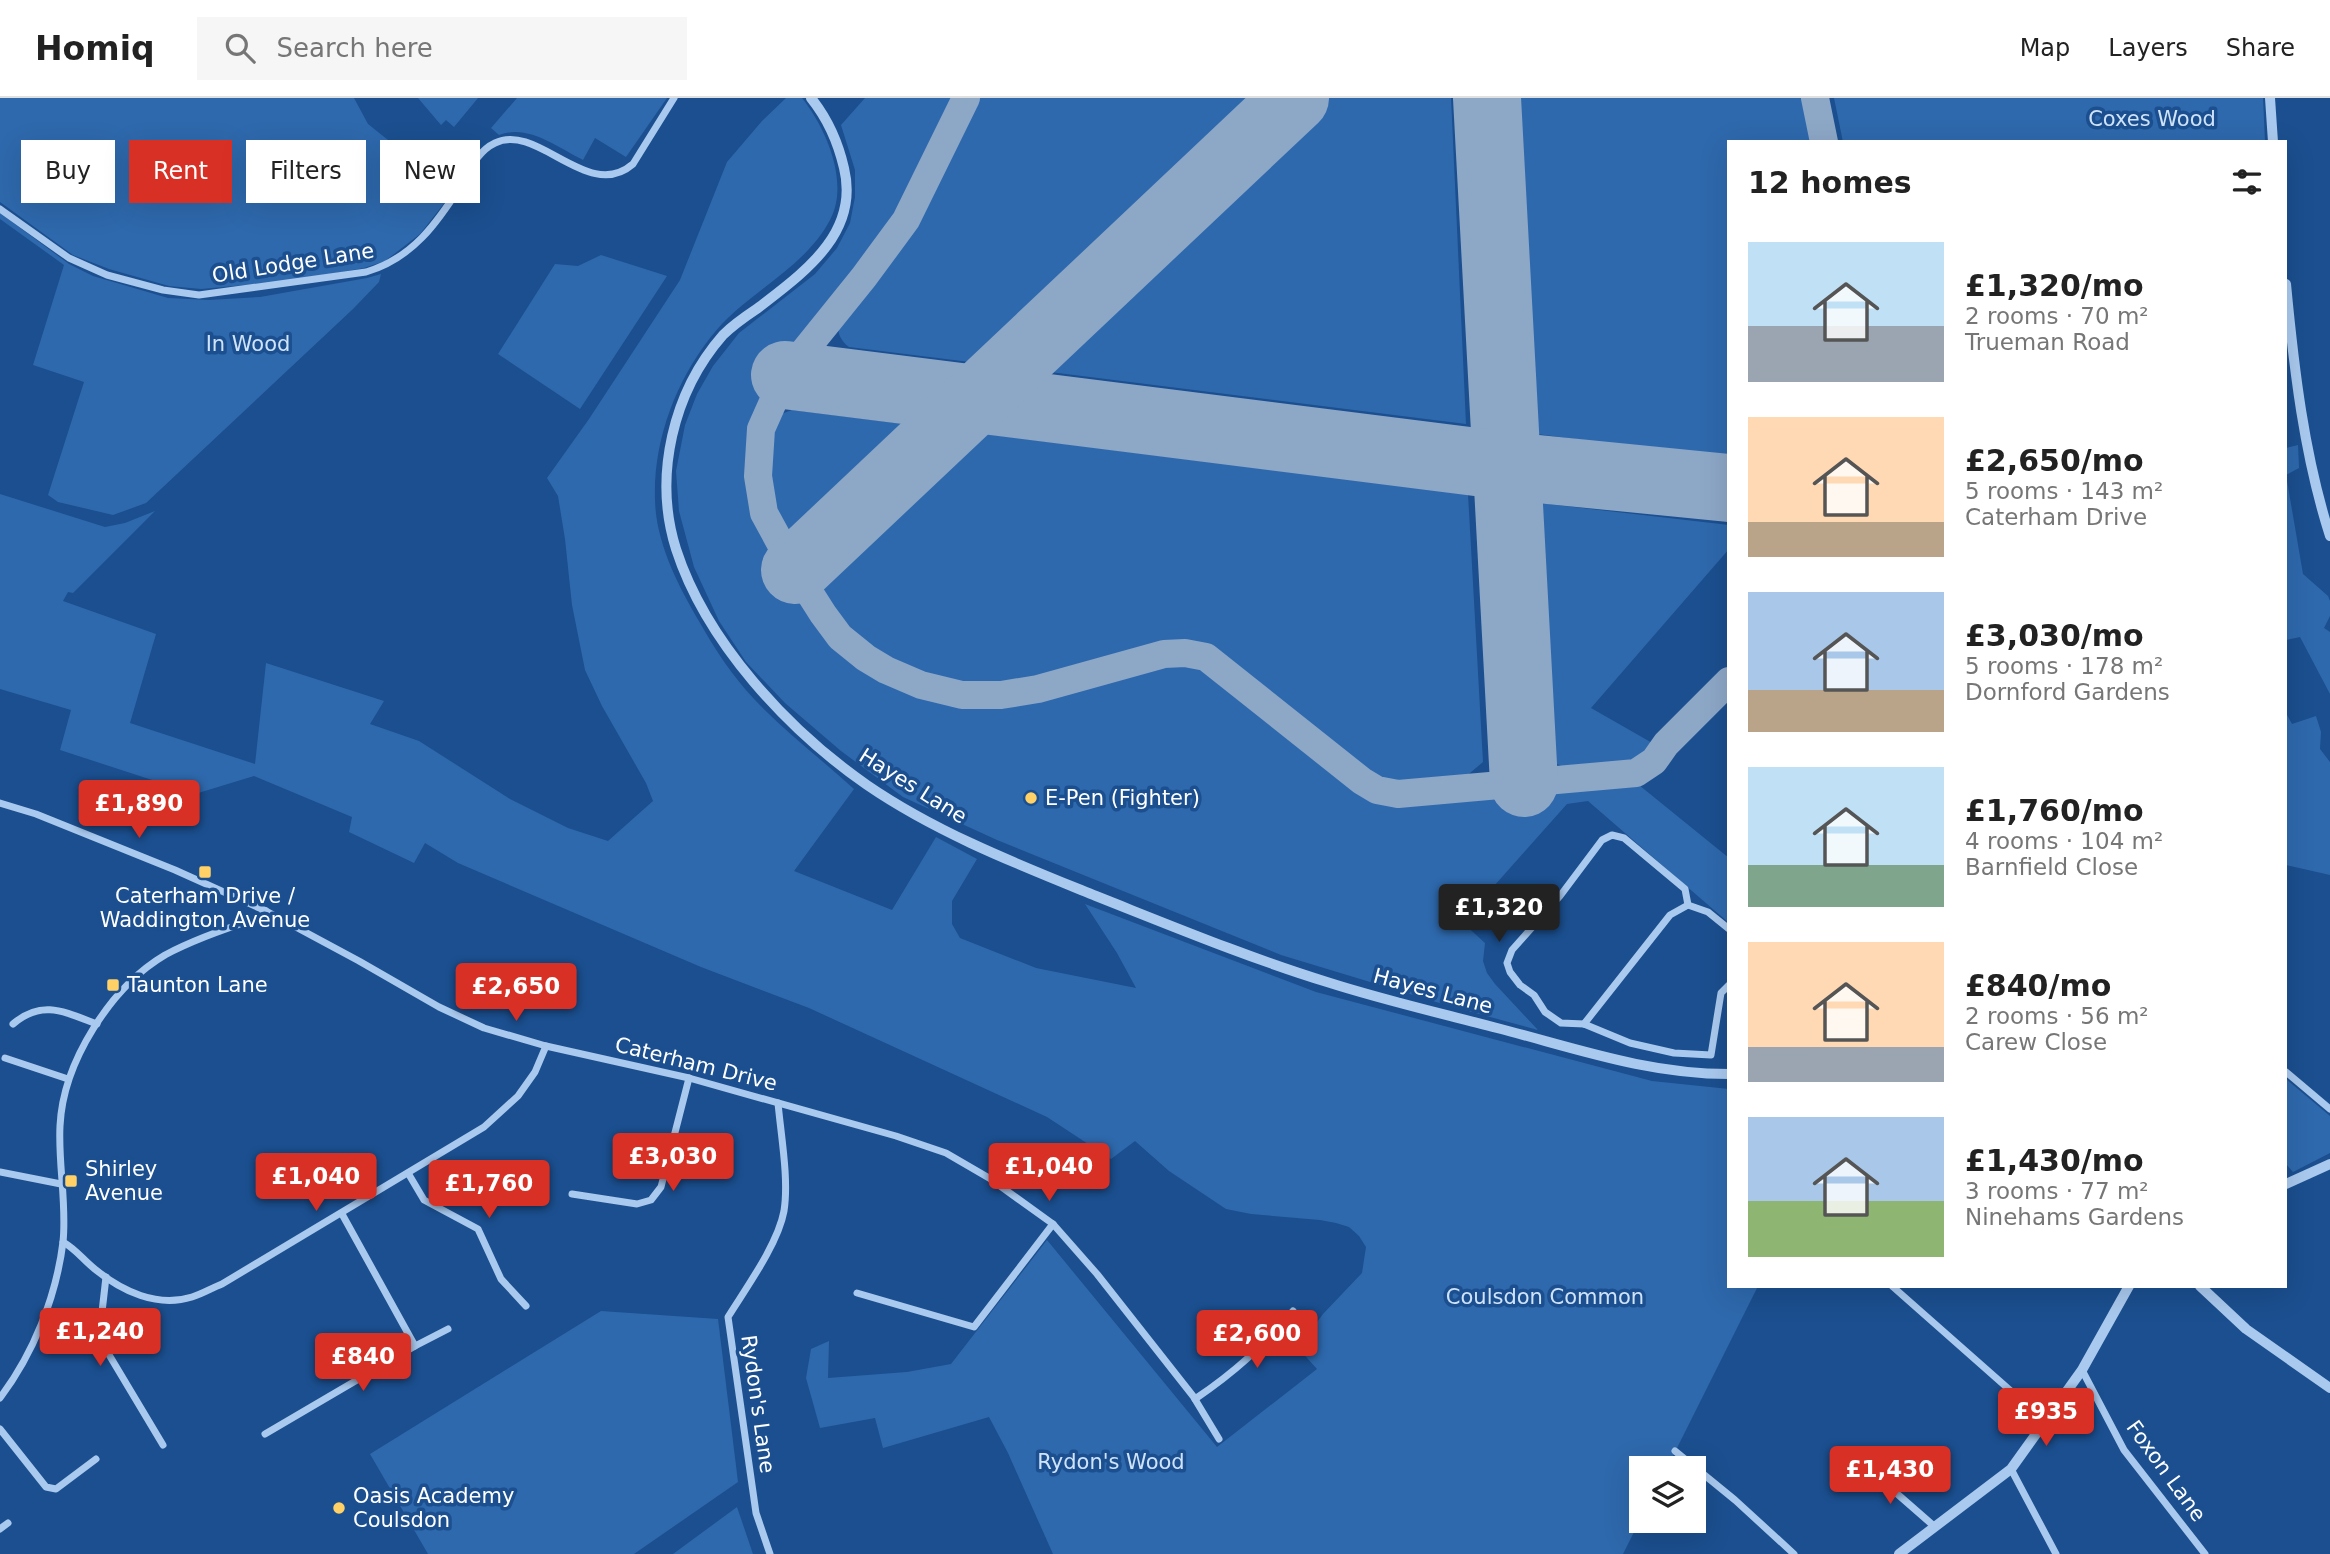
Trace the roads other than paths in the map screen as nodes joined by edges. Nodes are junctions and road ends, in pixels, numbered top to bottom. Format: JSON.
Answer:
{"nodes":[{"id":1,"x":674,"y":98,"type":"edge"},
{"id":2,"x":811,"y":98,"type":"edge"},
{"id":3,"x":2270,"y":98,"type":"edge"},
{"id":4,"x":2273,"y":140,"type":"edge"},
{"id":5,"x":0,"y":209,"type":"edge"},
{"id":6,"x":2287,"y":295,"type":"edge"},
{"id":7,"x":2330,"y":536,"type":"edge"},
{"id":8,"x":0,"y":803,"type":"edge"},
{"id":9,"x":1688,"y":905,"type":"junction"},
{"id":10,"x":266,"y":911,"type":"junction"},
{"id":11,"x":1727,"y":927,"type":"edge"},
{"id":12,"x":1727,"y":987,"type":"edge"},
{"id":13,"x":13,"y":1024,"type":"dead end"},
{"id":14,"x":97,"y":1024,"type":"junction"},
{"id":15,"x":1584,"y":1024,"type":"junction"},
{"id":16,"x":545,"y":1046,"type":"junction"},
{"id":17,"x":5,"y":1058,"type":"dead end"},
{"id":18,"x":2287,"y":1073,"type":"edge"},
{"id":19,"x":1727,"y":1074,"type":"edge"},
{"id":20,"x":689,"y":1078,"type":"junction"},
{"id":21,"x":68,"y":1079,"type":"junction"},
{"id":22,"x":778,"y":1103,"type":"junction"},
{"id":23,"x":2330,"y":1109,"type":"edge"},
{"id":24,"x":2330,"y":1164,"type":"edge"},
{"id":25,"x":0,"y":1172,"type":"edge"},
{"id":26,"x":408,"y":1173,"type":"junction"},
{"id":27,"x":61,"y":1184,"type":"junction"},
{"id":28,"x":2287,"y":1184,"type":"edge"},
{"id":29,"x":572,"y":1194,"type":"dead end"},
{"id":30,"x":342,"y":1213,"type":"junction"},
{"id":31,"x":1053,"y":1224,"type":"junction"},
{"id":32,"x":63,"y":1242,"type":"junction"},
{"id":33,"x":106,"y":1277,"type":"junction"},
{"id":34,"x":1894,"y":1288,"type":"edge"},
{"id":35,"x":2128,"y":1288,"type":"edge"},
{"id":36,"x":2202,"y":1288,"type":"edge"},
{"id":37,"x":858,"y":1293,"type":"dead end"},
{"id":38,"x":526,"y":1306,"type":"dead end"},
{"id":39,"x":1293,"y":1311,"type":"dead end"},
{"id":40,"x":448,"y":1329,"type":"dead end"},
{"id":41,"x":415,"y":1346,"type":"junction"},
{"id":42,"x":2082,"y":1370,"type":"junction"},
{"id":43,"x":2330,"y":1388,"type":"edge"},
{"id":44,"x":0,"y":1398,"type":"edge"},
{"id":45,"x":1195,"y":1399,"type":"junction"},
{"id":46,"x":2046,"y":1422,"type":"junction"},
{"id":47,"x":0,"y":1429,"type":"edge"},
{"id":48,"x":265,"y":1434,"type":"dead end"},
{"id":49,"x":1219,"y":1438,"type":"dead end"},
{"id":50,"x":163,"y":1445,"type":"dead end"},
{"id":51,"x":1675,"y":1451,"type":"dead end"},
{"id":52,"x":96,"y":1459,"type":"dead end"},
{"id":53,"x":1863,"y":1464,"type":"dead end"},
{"id":54,"x":2011,"y":1469,"type":"junction"},
{"id":55,"x":8,"y":1523,"type":"dead end"},
{"id":56,"x":1935,"y":1527,"type":"junction"},
{"id":57,"x":0,"y":1529,"type":"edge"},
{"id":58,"x":770,"y":1554,"type":"edge"},
{"id":59,"x":1794,"y":1554,"type":"edge"},
{"id":60,"x":1899,"y":1554,"type":"edge"},
{"id":61,"x":2056,"y":1554,"type":"edge"},
{"id":62,"x":2205,"y":1554,"type":"edge"}],
"edges":[{"from":1,"to":5,"type":"street","name":"Old Lodge Lane"},
{"from":2,"to":19,"type":"street","name":"Hayes Lane"},
{"from":3,"to":4,"type":"street"},
{"from":6,"to":7,"type":"street"},
{"from":8,"to":10,"type":"street","name":"Caterham Drive"},
{"from":9,"to":11,"type":"street"},
{"from":9,"to":15,"type":"street"},
{"from":9,"to":15,"type":"street"},
{"from":10,"to":14,"type":"street"},
{"from":10,"to":16,"type":"street","name":"Caterham Drive"},
{"from":12,"to":15,"type":"street"},
{"from":13,"to":14,"type":"street"},
{"from":14,"to":21,"type":"street"},
{"from":16,"to":20,"type":"street","name":"Caterham Drive"},
{"from":16,"to":26,"type":"street"},
{"from":17,"to":21,"type":"street"},
{"from":18,"to":23,"type":"street"},
{"from":20,"to":22,"type":"street","name":"Caterham Drive"},
{"from":20,"to":29,"type":"street"},
{"from":21,"to":27,"type":"street"},
{"from":22,"to":31,"type":"street","name":"Caterham Drive"},
{"from":22,"to":58,"type":"street","name":"Rydon's Lane"},
{"from":24,"to":28,"type":"street"},
{"from":25,"to":27,"type":"street"},
{"from":26,"to":30,"type":"street"},
{"from":26,"to":38,"type":"street"},
{"from":27,"to":32,"type":"street"},
{"from":30,"to":33,"type":"street"},
{"from":30,"to":41,"type":"street"},
{"from":31,"to":37,"type":"street"},
{"from":31,"to":45,"type":"street","name":"Caterham Drive"},
{"from":32,"to":33,"type":"street"},
{"from":32,"to":44,"type":"street"},
{"from":33,"to":50,"type":"street"},
{"from":34,"to":46,"type":"street"},
{"from":35,"to":42,"type":"street"},
{"from":36,"to":43,"type":"street"},
{"from":39,"to":45,"type":"street"},
{"from":40,"to":41,"type":"street"},
{"from":41,"to":48,"type":"street"},
{"from":42,"to":46,"type":"street"},
{"from":42,"to":62,"type":"street","name":"Foxon Lane"},
{"from":45,"to":49,"type":"street","name":"Caterham Drive"},
{"from":46,"to":54,"type":"street"},
{"from":47,"to":52,"type":"street"},
{"from":51,"to":59,"type":"street"},
{"from":53,"to":56,"type":"street"},
{"from":54,"to":56,"type":"street"},
{"from":54,"to":61,"type":"street"},
{"from":55,"to":57,"type":"street"},
{"from":56,"to":60,"type":"street"}]}
